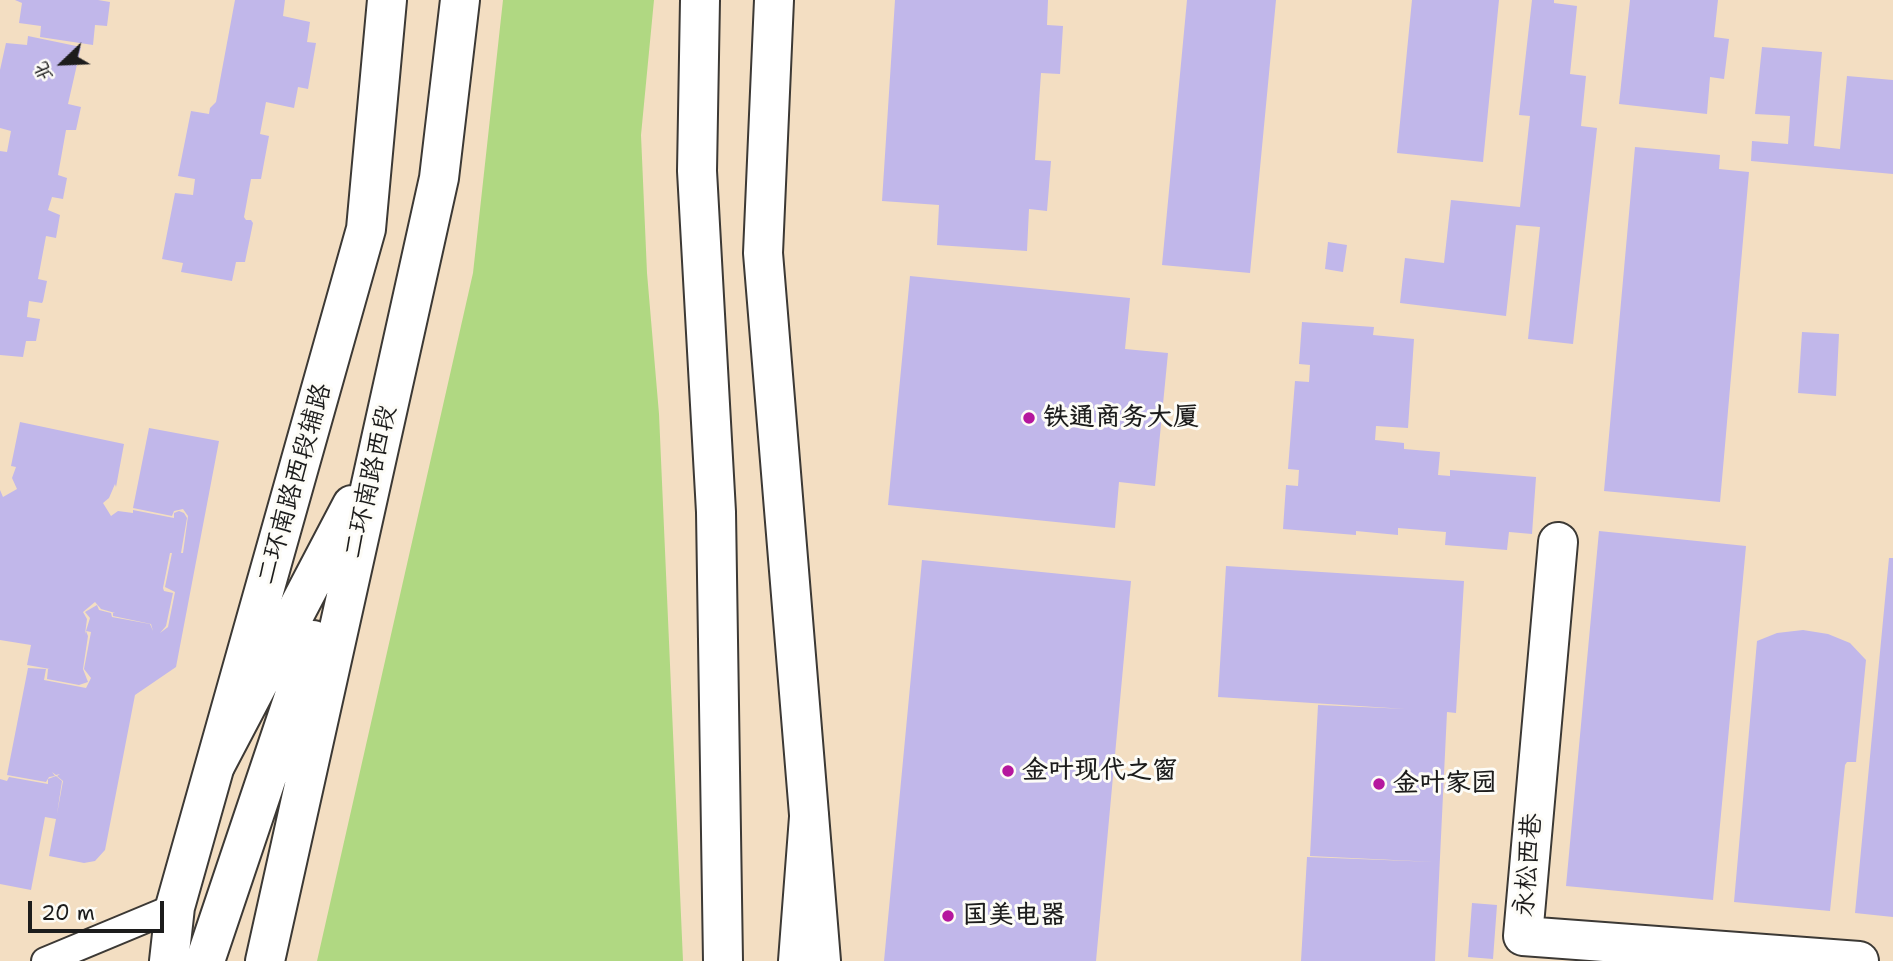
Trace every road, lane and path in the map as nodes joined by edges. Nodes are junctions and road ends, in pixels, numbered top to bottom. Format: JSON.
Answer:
{"nodes":[{"id":1,"x":387,"y":0,"type":"edge"},
{"id":2,"x":460,"y":0,"type":"edge"},
{"id":3,"x":700,"y":0,"type":"edge"},
{"id":4,"x":774,"y":0,"type":"edge"},
{"id":5,"x":375,"y":460,"type":"junction"},
{"id":6,"x":1558,"y":542,"type":"dead end"},
{"id":7,"x":216,"y":764,"type":"junction"},
{"id":8,"x":809,"y":817,"type":"junction"},
{"id":9,"x":175,"y":908,"type":"junction"},
{"id":10,"x":1695,"y":955,"type":"edge"},
{"id":11,"x":265,"y":956,"type":"edge"},
{"id":12,"x":193,"y":959,"type":"edge"},
{"id":13,"x":44,"y":961,"type":"edge"},
{"id":14,"x":723,"y":961,"type":"edge"},
{"id":15,"x":798,"y":961,"type":"edge"},
{"id":16,"x":821,"y":961,"type":"edge"},
{"id":17,"x":1859,"y":961,"type":"edge"}],
"edges":[{"from":1,"to":7,"type":"main road","name":"二环南路西段辅路"},
{"from":2,"to":5,"type":"main road","name":"二环南路西段"},
{"from":3,"to":14,"type":"main road"},
{"from":4,"to":8,"type":"main road"},
{"from":5,"to":7,"type":"main road"},
{"from":5,"to":11,"type":"main road","name":"二环南路西段"},
{"from":5,"to":12,"type":"main road"},
{"from":6,"to":10,"type":"main road","name":"永松西巷"},
{"from":7,"to":9,"type":"main road","name":"二环南路西段辅路"},
{"from":8,"to":15,"type":"main road"},
{"from":8,"to":16,"type":"main road"},
{"from":9,"to":12,"type":"main road","name":"二环南路西段辅路"},
{"from":9,"to":13,"type":"lane"},
{"from":10,"to":17,"type":"main road","name":"永松西巷"}]}
